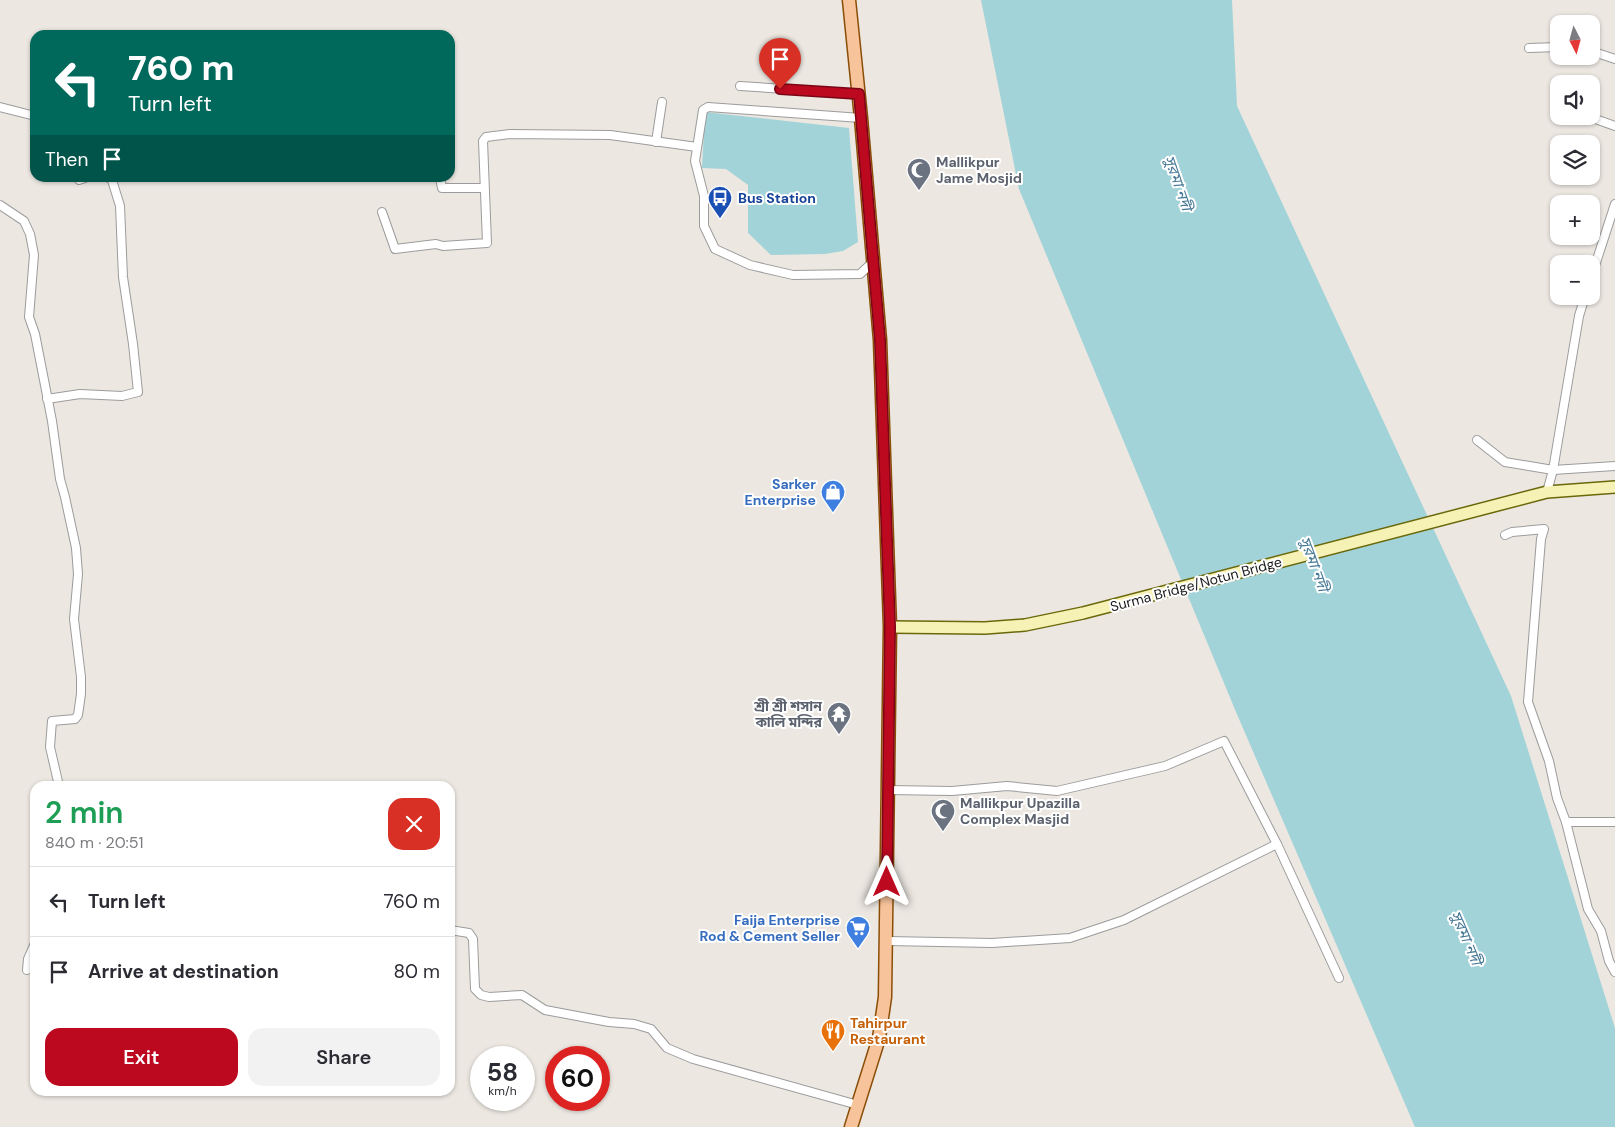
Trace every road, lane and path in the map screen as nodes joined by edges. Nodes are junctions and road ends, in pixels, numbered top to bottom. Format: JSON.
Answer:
{"nodes":[{"id":1,"x":849,"y":0,"type":"edge"},
{"id":2,"x":1550,"y":47,"type":"edge"},
{"id":3,"x":1529,"y":48,"type":"dead end"},
{"id":4,"x":1600,"y":54,"type":"edge"},
{"id":5,"x":1615,"y":59,"type":"edge"},
{"id":6,"x":740,"y":86,"type":"dead end"},
{"id":7,"x":859,"y":94,"type":"junction"},
{"id":8,"x":662,"y":102,"type":"dead end"},
{"id":9,"x":0,"y":107,"type":"edge"},
{"id":10,"x":30,"y":115,"type":"edge"},
{"id":11,"x":861,"y":118,"type":"junction"},
{"id":12,"x":1600,"y":121,"type":"edge"},
{"id":13,"x":1615,"y":126,"type":"edge"},
{"id":14,"x":656,"y":142,"type":"junction"},
{"id":15,"x":697,"y":147,"type":"junction"},
{"id":16,"x":113,"y":182,"type":"edge"},
{"id":17,"x":441,"y":182,"type":"edge"},
{"id":18,"x":484,"y":188,"type":"junction"},
{"id":19,"x":1615,"y":204,"type":"edge"},
{"id":20,"x":0,"y":205,"type":"edge"},
{"id":21,"x":382,"y":212,"type":"dead end"},
{"id":22,"x":1598,"y":255,"type":"edge"},
{"id":23,"x":873,"y":262,"type":"junction"},
{"id":24,"x":1583,"y":305,"type":"edge"},
{"id":25,"x":47,"y":399,"type":"junction"},
{"id":26,"x":1477,"y":440,"type":"dead end"},
{"id":27,"x":1615,"y":466,"type":"edge"},
{"id":28,"x":1553,"y":470,"type":"junction"},
{"id":29,"x":1615,"y":487,"type":"edge"},
{"id":30,"x":1547,"y":492,"type":"junction"},
{"id":31,"x":1505,"y":535,"type":"dead end"},
{"id":32,"x":890,"y":627,"type":"junction"},
{"id":33,"x":58,"y":781,"type":"edge"},
{"id":34,"x":888,"y":790,"type":"junction"},
{"id":35,"x":1566,"y":822,"type":"junction"},
{"id":36,"x":1615,"y":822,"type":"edge"},
{"id":37,"x":1277,"y":844,"type":"junction"},
{"id":38,"x":455,"y":931,"type":"edge"},
{"id":39,"x":886,"y":941,"type":"junction"},
{"id":40,"x":30,"y":954,"type":"edge"},
{"id":41,"x":27,"y":970,"type":"dead end"},
{"id":42,"x":1615,"y":972,"type":"edge"},
{"id":43,"x":1339,"y":978,"type":"dead end"},
{"id":44,"x":858,"y":1105,"type":"junction"},
{"id":45,"x":851,"y":1127,"type":"edge"}],
"edges":[{"from":1,"to":7,"type":"main road"},
{"from":2,"to":3,"type":"street"},
{"from":4,"to":5,"type":"street"},
{"from":6,"to":7,"type":"street"},
{"from":7,"to":11,"type":"main road"},
{"from":8,"to":14,"type":"street"},
{"from":9,"to":10,"type":"street"},
{"from":11,"to":15,"type":"street"},
{"from":11,"to":23,"type":"main road"},
{"from":12,"to":13,"type":"street"},
{"from":14,"to":15,"type":"street"},
{"from":14,"to":18,"type":"street"},
{"from":15,"to":23,"type":"street"},
{"from":16,"to":25,"type":"street"},
{"from":17,"to":18,"type":"street"},
{"from":18,"to":21,"type":"street"},
{"from":19,"to":22,"type":"street"},
{"from":20,"to":25,"type":"street"},
{"from":23,"to":32,"type":"main road"},
{"from":24,"to":28,"type":"street"},
{"from":25,"to":33,"type":"street"},
{"from":26,"to":28,"type":"street"},
{"from":27,"to":28,"type":"street"},
{"from":28,"to":30,"type":"street"},
{"from":29,"to":30,"type":"main road","name":"Surma Bridge/Notun Bridge"},
{"from":30,"to":32,"type":"main road","name":"Surma Bridge/Notun Bridge"},
{"from":31,"to":35,"type":"street"},
{"from":32,"to":34,"type":"main road"},
{"from":34,"to":37,"type":"street"},
{"from":34,"to":39,"type":"main road"},
{"from":35,"to":36,"type":"street"},
{"from":35,"to":42,"type":"street"},
{"from":37,"to":39,"type":"street"},
{"from":37,"to":43,"type":"street"},
{"from":38,"to":44,"type":"street"},
{"from":39,"to":44,"type":"main road"},
{"from":40,"to":41,"type":"street"},
{"from":44,"to":45,"type":"main road"}]}
